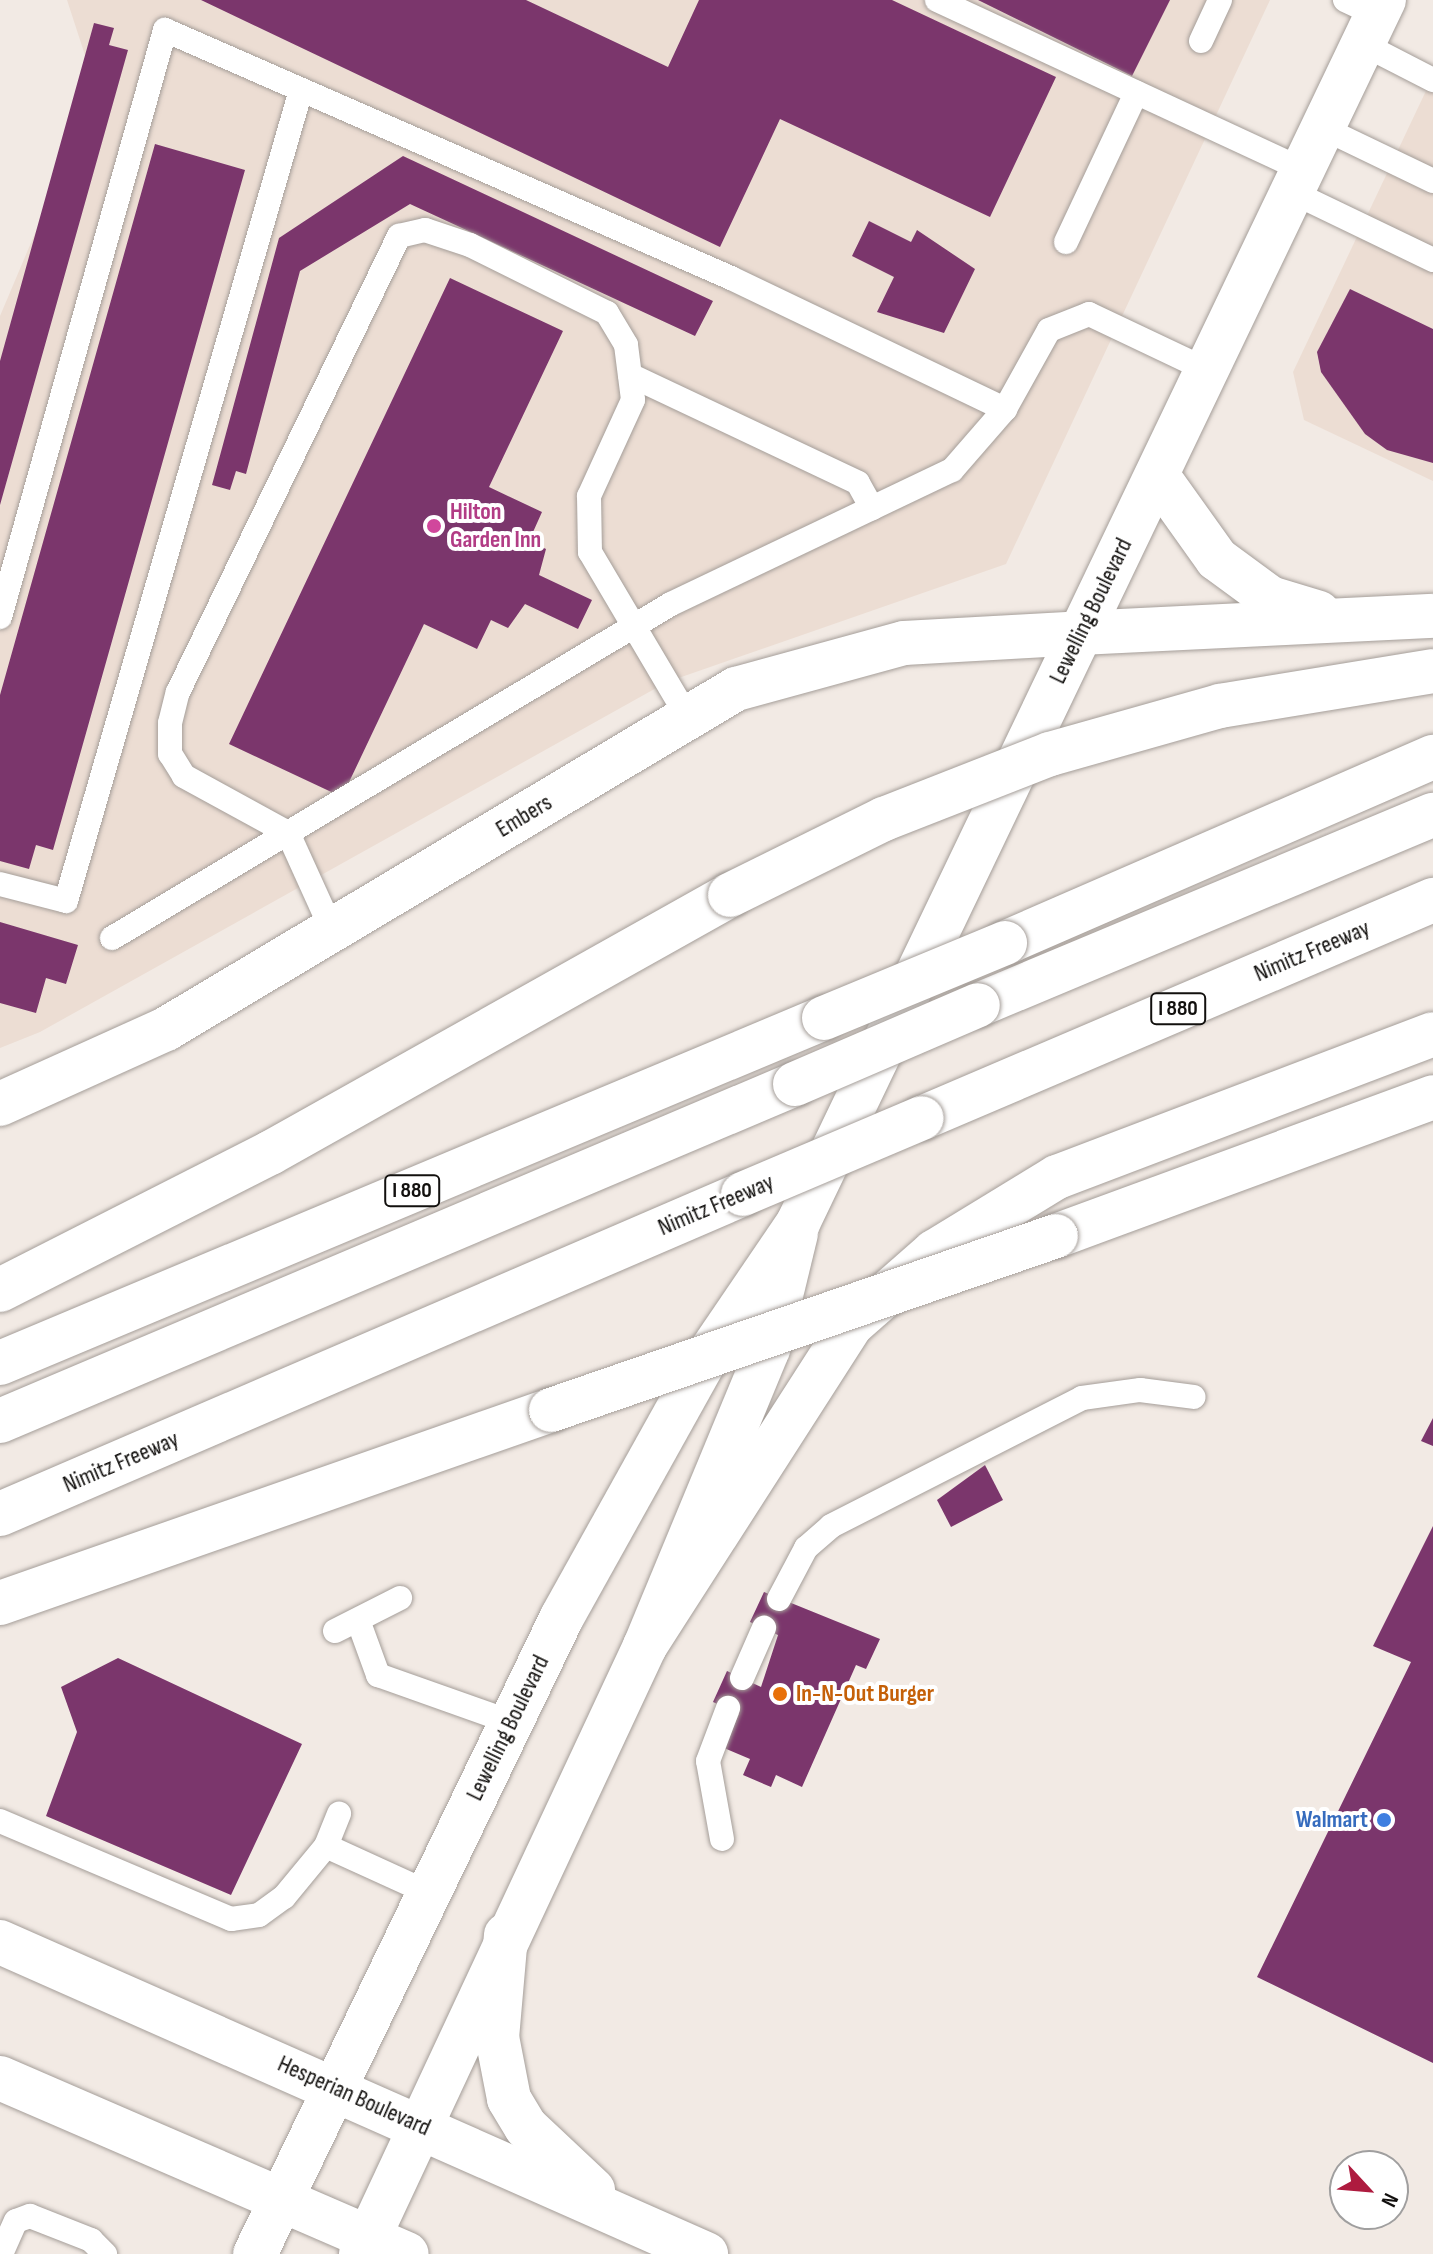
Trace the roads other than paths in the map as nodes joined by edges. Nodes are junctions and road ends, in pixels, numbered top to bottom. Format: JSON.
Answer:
{"nodes":[{"id":1,"x":937,"y":0,"type":"edge"},
{"id":2,"x":1220,"y":0,"type":"edge"},
{"id":3,"x":1367,"y":15,"type":"edge"},
{"id":4,"x":1201,"y":41,"type":"dead end"},
{"id":5,"x":1433,"y":80,"type":"edge"},
{"id":6,"x":301,"y":90,"type":"junction"},
{"id":7,"x":1136,"y":93,"type":"junction"},
{"id":8,"x":1323,"y":128,"type":"junction"},
{"id":9,"x":1297,"y":181,"type":"junction"},
{"id":10,"x":1433,"y":181,"type":"edge"},
{"id":11,"x":1066,"y":242,"type":"dead end"},
{"id":12,"x":1433,"y":260,"type":"edge"},
{"id":13,"x":1207,"y":370,"type":"junction"},
{"id":14,"x":630,"y":375,"type":"junction"},
{"id":15,"x":1005,"y":409,"type":"junction"},
{"id":16,"x":1157,"y":475,"type":"junction"},
{"id":17,"x":872,"y":508,"type":"junction"},
{"id":18,"x":1433,"y":616,"type":"edge"},
{"id":19,"x":0,"y":617,"type":"edge"},
{"id":20,"x":1344,"y":620,"type":"junction"},
{"id":21,"x":630,"y":628,"type":"junction"},
{"id":22,"x":1081,"y":633,"type":"junction"},
{"id":23,"x":1433,"y":671,"type":"edge"},
{"id":24,"x":688,"y":718,"type":"junction"},
{"id":25,"x":1433,"y":757,"type":"edge"},
{"id":26,"x":1433,"y":815,"type":"edge"},
{"id":27,"x":288,"y":833,"type":"junction"},
{"id":28,"x":0,"y":884,"type":"edge"},
{"id":29,"x":1433,"y":900,"type":"edge"},
{"id":30,"x":332,"y":930,"type":"junction"},
{"id":31,"x":112,"y":938,"type":"dead end"},
{"id":32,"x":1433,"y":1034,"type":"edge"},
{"id":33,"x":1433,"y":1097,"type":"edge"},
{"id":34,"x":0,"y":1104,"type":"edge"},
{"id":35,"x":798,"y":1223,"type":"junction"},
{"id":36,"x":0,"y":1290,"type":"edge"},
{"id":37,"x":0,"y":1363,"type":"edge"},
{"id":38,"x":1194,"y":1397,"type":"dead end"},
{"id":39,"x":0,"y":1421,"type":"edge"},
{"id":40,"x":0,"y":1514,"type":"edge"},
{"id":41,"x":400,"y":1598,"type":"dead end"},
{"id":42,"x":779,"y":1599,"type":"dead end"},
{"id":43,"x":0,"y":1603,"type":"edge"},
{"id":44,"x":358,"y":1620,"type":"junction"},
{"id":45,"x":764,"y":1628,"type":"dead end"},
{"id":46,"x":335,"y":1631,"type":"dead end"},
{"id":47,"x":645,"y":1646,"type":"junction"},
{"id":48,"x":742,"y":1678,"type":"dead end"},
{"id":49,"x":728,"y":1708,"type":"dead end"},
{"id":50,"x":511,"y":1722,"type":"junction"},
{"id":51,"x":339,"y":1814,"type":"dead end"},
{"id":52,"x":0,"y":1821,"type":"edge"},
{"id":53,"x":722,"y":1839,"type":"dead end"},
{"id":54,"x":326,"y":1846,"type":"junction"},
{"id":55,"x":429,"y":1893,"type":"junction"},
{"id":56,"x":506,"y":1935,"type":"junction"},
{"id":57,"x":0,"y":1942,"type":"edge"},
{"id":58,"x":0,"y":2078,"type":"edge"},
{"id":59,"x":337,"y":2089,"type":"junction"},
{"id":60,"x":420,"y":2125,"type":"junction"},
{"id":61,"x":281,"y":2201,"type":"junction"},
{"id":62,"x":640,"y":2225,"type":"junction"},
{"id":63,"x":379,"y":2249,"type":"edge"},
{"id":64,"x":1,"y":2254,"type":"edge"},
{"id":65,"x":105,"y":2254,"type":"edge"},
{"id":66,"x":255,"y":2254,"type":"edge"},
{"id":67,"x":706,"y":2254,"type":"edge"}],
"edges":[{"from":1,"to":7,"type":"lane"},
{"from":2,"to":4,"type":"lane"},
{"from":3,"to":5,"type":"lane"},
{"from":3,"to":8,"type":"main road","name":"Lewelling Boulevard"},
{"from":6,"to":15,"type":"lane"},
{"from":6,"to":19,"type":"lane"},
{"from":6,"to":28,"type":"lane"},
{"from":7,"to":9,"type":"lane"},
{"from":7,"to":11,"type":"lane"},
{"from":8,"to":9,"type":"main road","name":"Lewelling Boulevard"},
{"from":8,"to":10,"type":"lane"},
{"from":9,"to":12,"type":"lane"},
{"from":9,"to":13,"type":"main road","name":"Lewelling Boulevard"},
{"from":13,"to":15,"type":"lane"},
{"from":13,"to":16,"type":"main road","name":"Lewelling Boulevard"},
{"from":14,"to":17,"type":"lane"},
{"from":14,"to":21,"type":"lane"},
{"from":14,"to":27,"type":"lane"},
{"from":15,"to":17,"type":"lane"},
{"from":16,"to":20,"type":"main road"},
{"from":16,"to":22,"type":"main road","name":"Lewelling Boulevard"},
{"from":17,"to":21,"type":"lane"},
{"from":18,"to":20,"type":"main road","name":"Embers"},
{"from":20,"to":22,"type":"main road","name":"Embers"},
{"from":21,"to":24,"type":"lane"},
{"from":21,"to":27,"type":"lane"},
{"from":22,"to":24,"type":"main road","name":"Embers"},
{"from":22,"to":35,"type":"main road","name":"Lewelling Boulevard"},
{"from":23,"to":36,"type":"main road","bridge":true},
{"from":24,"to":30,"type":"main road","name":"Embers"},
{"from":25,"to":37,"type":"main road","number":"I 880","bridge":true},
{"from":26,"to":39,"type":"main road","number":"I 880","bridge":true},
{"from":27,"to":30,"type":"lane"},
{"from":27,"to":31,"type":"lane"},
{"from":29,"to":40,"type":"main road","name":"Nimitz Freeway","number":"I 880","bridge":true},
{"from":30,"to":34,"type":"main road","name":"Embers"},
{"from":32,"to":47,"type":"main road"},
{"from":33,"to":43,"type":"main road","bridge":true},
{"from":35,"to":47,"type":"main road","name":"Lewelling Boulevard"},
{"from":35,"to":50,"type":"main road","name":"Lewelling Boulevard"},
{"from":38,"to":42,"type":"lane"},
{"from":41,"to":44,"type":"lane"},
{"from":44,"to":46,"type":"lane"},
{"from":44,"to":50,"type":"lane"},
{"from":45,"to":48,"type":"lane"},
{"from":47,"to":56,"type":"main road","name":"Lewelling Boulevard"},
{"from":49,"to":53,"type":"lane"},
{"from":50,"to":55,"type":"main road","name":"Lewelling Boulevard"},
{"from":51,"to":54,"type":"lane"},
{"from":52,"to":54,"type":"lane"},
{"from":54,"to":55,"type":"lane"},
{"from":55,"to":59,"type":"main road","name":"Lewelling Boulevard"},
{"from":56,"to":60,"type":"main road","name":"Lewelling Boulevard"},
{"from":56,"to":62,"type":"main road"},
{"from":57,"to":59,"type":"main road","name":"Hesperian Boulevard"},
{"from":58,"to":61,"type":"main road"},
{"from":59,"to":60,"type":"main road","name":"Hesperian Boulevard"},
{"from":59,"to":61,"type":"main road","name":"Lewelling Boulevard"},
{"from":60,"to":62,"type":"main road","name":"Hesperian Boulevard"},
{"from":60,"to":63,"type":"main road","name":"Lewelling Boulevard"},
{"from":61,"to":63,"type":"main road"},
{"from":61,"to":66,"type":"main road","name":"Lewelling Boulevard"},
{"from":62,"to":67,"type":"main road","name":"Hesperian Boulevard"},
{"from":64,"to":65,"type":"lane"}]}
